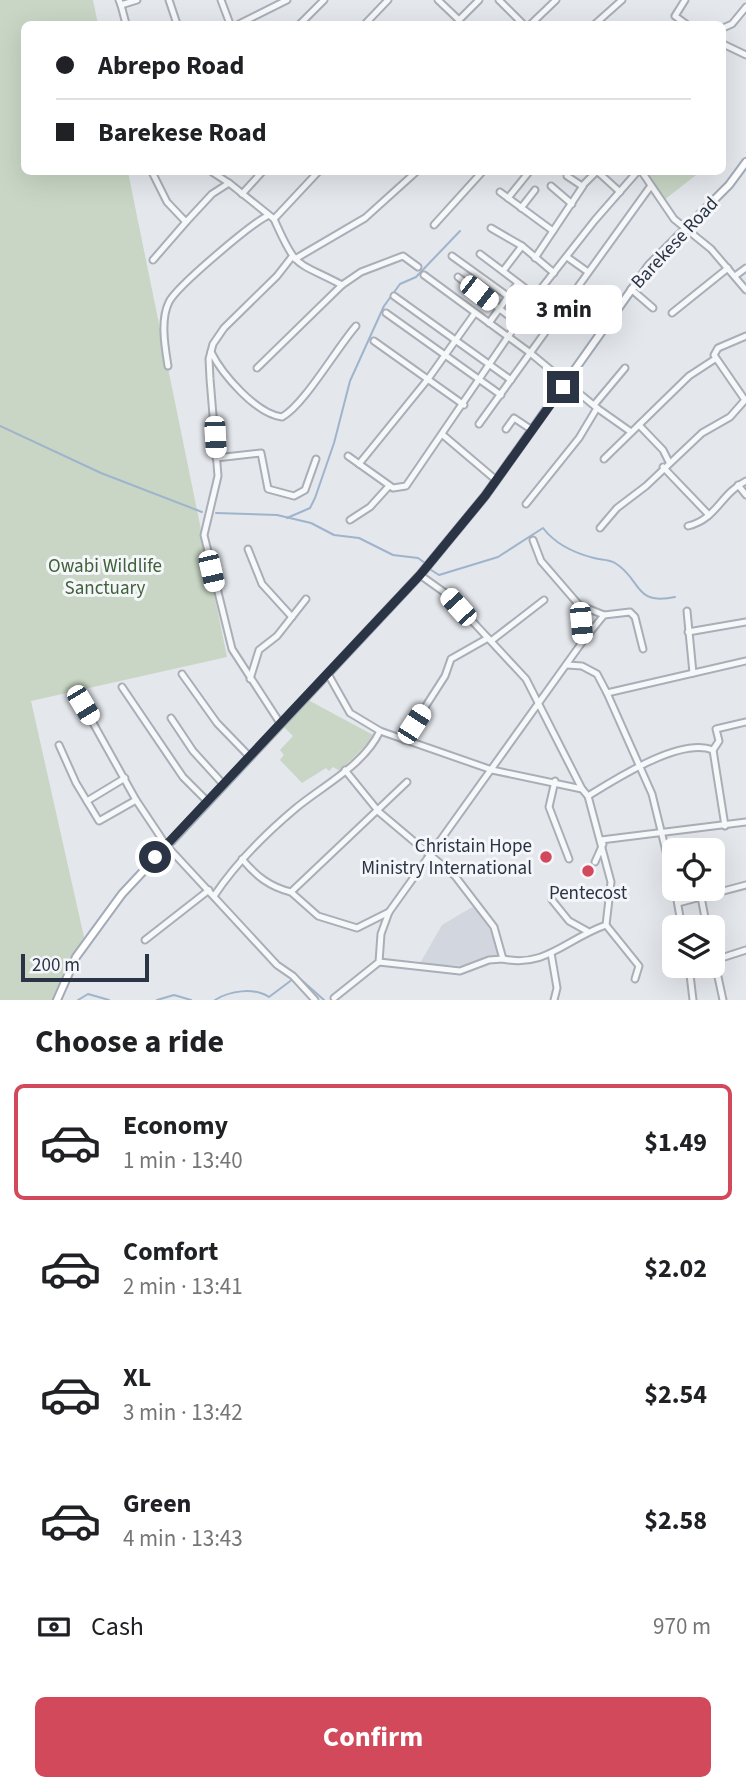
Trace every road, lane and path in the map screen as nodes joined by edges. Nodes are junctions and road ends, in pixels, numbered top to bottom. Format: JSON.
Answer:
{"nodes":[{"id":1,"x":137,"y":0,"type":"edge"},
{"id":2,"x":169,"y":0,"type":"edge"},
{"id":3,"x":221,"y":0,"type":"edge"},
{"id":4,"x":287,"y":0,"type":"edge"},
{"id":5,"x":324,"y":0,"type":"edge"},
{"id":6,"x":388,"y":0,"type":"edge"},
{"id":7,"x":438,"y":0,"type":"edge"},
{"id":8,"x":479,"y":0,"type":"edge"},
{"id":9,"x":499,"y":0,"type":"edge"},
{"id":10,"x":556,"y":0,"type":"edge"},
{"id":11,"x":622,"y":0,"type":"edge"},
{"id":12,"x":685,"y":0,"type":"edge"},
{"id":13,"x":120,"y":3,"type":"edge"},
{"id":14,"x":746,"y":8,"type":"edge"},
{"id":15,"x":125,"y":21,"type":"edge"},
{"id":16,"x":176,"y":21,"type":"edge"},
{"id":17,"x":229,"y":21,"type":"edge"},
{"id":18,"x":245,"y":21,"type":"edge"},
{"id":19,"x":303,"y":21,"type":"edge"},
{"id":20,"x":368,"y":21,"type":"edge"},
{"id":21,"x":456,"y":21,"type":"edge"},
{"id":22,"x":458,"y":21,"type":"edge"},
{"id":23,"x":520,"y":21,"type":"edge"},
{"id":24,"x":534,"y":21,"type":"edge"},
{"id":25,"x":598,"y":21,"type":"edge"},
{"id":26,"x":682,"y":21,"type":"edge"},
{"id":27,"x":726,"y":27,"type":"edge"},
{"id":28,"x":726,"y":45,"type":"edge"},
{"id":29,"x":746,"y":55,"type":"edge"},
{"id":30,"x":746,"y":162,"type":"edge"},
{"id":31,"x":154,"y":175,"type":"edge"},
{"id":32,"x":217,"y":175,"type":"edge"},
{"id":33,"x":259,"y":175,"type":"edge"},
{"id":34,"x":315,"y":175,"type":"edge"},
{"id":35,"x":410,"y":175,"type":"edge"},
{"id":36,"x":479,"y":175,"type":"edge"},
{"id":37,"x":527,"y":175,"type":"edge"},
{"id":38,"x":594,"y":175,"type":"edge"},
{"id":39,"x":600,"y":175,"type":"edge"},
{"id":40,"x":637,"y":175,"type":"edge"},
{"id":41,"x":642,"y":175,"type":"edge"},
{"id":42,"x":567,"y":176,"type":"dead end"},
{"id":43,"x":229,"y":183,"type":"junction"},
{"id":44,"x":551,"y":186,"type":"dead end"},
{"id":45,"x":583,"y":186,"type":"junction"},
{"id":46,"x":650,"y":187,"type":"junction"},
{"id":47,"x":535,"y":190,"type":"dead end"},
{"id":48,"x":500,"y":192,"type":"dead end"},
{"id":49,"x":620,"y":192,"type":"junction"},
{"id":50,"x":242,"y":194,"type":"junction"},
{"id":51,"x":508,"y":198,"type":"junction"},
{"id":52,"x":572,"y":204,"type":"junction"},
{"id":53,"x":521,"y":208,"type":"junction"},
{"id":54,"x":267,"y":216,"type":"junction"},
{"id":55,"x":275,"y":219,"type":"junction"},
{"id":56,"x":186,"y":222,"type":"junction"},
{"id":57,"x":434,"y":225,"type":"dead end"},
{"id":58,"x":686,"y":227,"type":"junction"},
{"id":59,"x":491,"y":228,"type":"dead end"},
{"id":60,"x":552,"y":231,"type":"junction"},
{"id":61,"x":522,"y":246,"type":"junction"},
{"id":62,"x":480,"y":254,"type":"dead end"},
{"id":63,"x":452,"y":256,"type":"dead end"},
{"id":64,"x":566,"y":257,"type":"junction"},
{"id":65,"x":535,"y":258,"type":"junction"},
{"id":66,"x":293,"y":259,"type":"junction"},
{"id":67,"x":153,"y":260,"type":"dead end"},
{"id":68,"x":418,"y":267,"type":"dead end"},
{"id":69,"x":728,"y":268,"type":"junction"},
{"id":70,"x":746,"y":268,"type":"edge"},
{"id":71,"x":503,"y":271,"type":"junction"},
{"id":72,"x":588,"y":272,"type":"junction"},
{"id":73,"x":554,"y":273,"type":"junction"},
{"id":74,"x":424,"y":275,"type":"dead end"},
{"id":75,"x":735,"y":276,"type":"junction"},
{"id":76,"x":458,"y":277,"type":"dead end"},
{"id":77,"x":518,"y":283,"type":"junction"},
{"id":78,"x":342,"y":285,"type":"junction"},
{"id":79,"x":631,"y":289,"type":"junction"},
{"id":80,"x":746,"y":290,"type":"edge"},
{"id":81,"x":394,"y":296,"type":"dead end"},
{"id":82,"x":508,"y":296,"type":"junction"},
{"id":83,"x":536,"y":296,"type":"junction"},
{"id":84,"x":653,"y":308,"type":"dead end"},
{"id":85,"x":499,"y":309,"type":"junction"},
{"id":86,"x":527,"y":310,"type":"junction"},
{"id":87,"x":386,"y":313,"type":"dead end"},
{"id":88,"x":475,"y":313,"type":"junction"},
{"id":89,"x":558,"y":313,"type":"junction"},
{"id":90,"x":672,"y":313,"type":"dead end"},
{"id":91,"x":489,"y":323,"type":"junction"},
{"id":92,"x":518,"y":323,"type":"junction"},
{"id":93,"x":356,"y":327,"type":"dead end"},
{"id":94,"x":746,"y":336,"type":"edge"},
{"id":95,"x":507,"y":338,"type":"junction"},
{"id":96,"x":455,"y":340,"type":"junction"},
{"id":97,"x":374,"y":341,"type":"dead end"},
{"id":98,"x":211,"y":352,"type":"junction"},
{"id":99,"x":529,"y":352,"type":"junction"},
{"id":100,"x":446,"y":354,"type":"junction"},
{"id":101,"x":715,"y":359,"type":"junction"},
{"id":102,"x":491,"y":365,"type":"junction"},
{"id":103,"x":168,"y":366,"type":"dead end"},
{"id":104,"x":257,"y":368,"type":"dead end"},
{"id":105,"x":625,"y":368,"type":"dead end"},
{"id":106,"x":428,"y":379,"type":"junction"},
{"id":107,"x":482,"y":379,"type":"junction"},
{"id":108,"x":511,"y":380,"type":"junction"},
{"id":109,"x":566,"y":382,"type":"junction"},
{"id":110,"x":501,"y":395,"type":"junction"},
{"id":111,"x":746,"y":400,"type":"edge"},
{"id":112,"x":464,"y":405,"type":"junction"},
{"id":113,"x":596,"y":407,"type":"junction"},
{"id":114,"x":479,"y":424,"type":"dead end"},
{"id":115,"x":639,"y":425,"type":"junction"},
{"id":116,"x":506,"y":429,"type":"dead end"},
{"id":117,"x":532,"y":430,"type":"junction"},
{"id":118,"x":631,"y":432,"type":"junction"},
{"id":119,"x":443,"y":435,"type":"junction"},
{"id":120,"x":348,"y":456,"type":"dead end"},
{"id":121,"x":216,"y":458,"type":"junction"},
{"id":122,"x":316,"y":459,"type":"dead end"},
{"id":123,"x":604,"y":459,"type":"dead end"},
{"id":124,"x":669,"y":462,"type":"junction"},
{"id":125,"x":359,"y":464,"type":"junction"},
{"id":126,"x":663,"y":467,"type":"junction"},
{"id":127,"x":496,"y":480,"type":"junction"},
{"id":128,"x":746,"y":481,"type":"edge"},
{"id":129,"x":738,"y":485,"type":"junction"},
{"id":130,"x":389,"y":486,"type":"junction"},
{"id":131,"x":746,"y":495,"type":"edge"},
{"id":132,"x":526,"y":504,"type":"dead end"},
{"id":133,"x":709,"y":515,"type":"junction"},
{"id":134,"x":350,"y":520,"type":"dead end"},
{"id":135,"x":688,"y":526,"type":"dead end"},
{"id":136,"x":600,"y":528,"type":"dead end"},
{"id":137,"x":533,"y":540,"type":"dead end"},
{"id":138,"x":248,"y":550,"type":"dead end"},
{"id":139,"x":422,"y":572,"type":"junction"},
{"id":140,"x":306,"y":599,"type":"dead end"},
{"id":141,"x":544,"y":600,"type":"dead end"},
{"id":142,"x":579,"y":605,"type":"junction"},
{"id":143,"x":687,"y":611,"type":"dead end"},
{"id":144,"x":604,"y":615,"type":"junction"},
{"id":145,"x":292,"y":617,"type":"junction"},
{"id":146,"x":746,"y":622,"type":"edge"},
{"id":147,"x":688,"y":632,"type":"junction"},
{"id":148,"x":489,"y":640,"type":"junction"},
{"id":149,"x":583,"y":641,"type":"junction"},
{"id":150,"x":643,"y":649,"type":"dead end"},
{"id":151,"x":746,"y":661,"type":"edge"},
{"id":152,"x":567,"y":665,"type":"junction"},
{"id":153,"x":693,"y":673,"type":"junction"},
{"id":154,"x":182,"y":674,"type":"dead end"},
{"id":155,"x":328,"y":674,"type":"junction"},
{"id":156,"x":250,"y":680,"type":"junction"},
{"id":157,"x":122,"y":687,"type":"dead end"},
{"id":158,"x":607,"y":693,"type":"junction"},
{"id":159,"x":539,"y":700,"type":"junction"},
{"id":160,"x":83,"y":705,"type":"dead end"},
{"id":161,"x":170,"y":718,"type":"dead end"},
{"id":162,"x":746,"y":722,"type":"edge"},
{"id":163,"x":280,"y":723,"type":"junction"},
{"id":164,"x":380,"y":731,"type":"junction"},
{"id":165,"x":404,"y":740,"type":"junction"},
{"id":166,"x":59,"y":745,"type":"dead end"},
{"id":167,"x":713,"y":750,"type":"junction"},
{"id":168,"x":248,"y":755,"type":"junction"},
{"id":169,"x":640,"y":766,"type":"junction"},
{"id":170,"x":345,"y":770,"type":"junction"},
{"id":171,"x":492,"y":770,"type":"junction"},
{"id":172,"x":125,"y":778,"type":"junction"},
{"id":173,"x":555,"y":781,"type":"junction"},
{"id":174,"x":407,"y":782,"type":"dead end"},
{"id":175,"x":223,"y":784,"type":"junction"},
{"id":176,"x":582,"y":789,"type":"junction"},
{"id":177,"x":588,"y":796,"type":"junction"},
{"id":178,"x":136,"y":800,"type":"junction"},
{"id":179,"x":87,"y":801,"type":"junction"},
{"id":180,"x":207,"y":801,"type":"junction"},
{"id":181,"x":379,"y":812,"type":"junction"},
{"id":182,"x":746,"y":822,"type":"edge"},
{"id":183,"x":725,"y":826,"type":"junction"},
{"id":184,"x":662,"y":834,"type":"junction"},
{"id":185,"x":663,"y":838,"type":"edge"},
{"id":186,"x":602,"y":842,"type":"junction"},
{"id":187,"x":166,"y":845,"type":"junction"},
{"id":188,"x":429,"y":853,"type":"junction"},
{"id":189,"x":242,"y":859,"type":"junction"},
{"id":190,"x":569,"y":859,"type":"dead end"},
{"id":191,"x":595,"y":862,"type":"dead end"},
{"id":192,"x":746,"y":885,"type":"edge"},
{"id":193,"x":209,"y":890,"type":"junction"},
{"id":194,"x":725,"y":891,"type":"edge"},
{"id":195,"x":291,"y":892,"type":"junction"},
{"id":196,"x":214,"y":896,"type":"junction"},
{"id":197,"x":552,"y":900,"type":"dead end"},
{"id":198,"x":686,"y":901,"type":"edge"},
{"id":199,"x":678,"y":903,"type":"joint"},
{"id":200,"x":388,"y":912,"type":"junction"},
{"id":201,"x":680,"y":915,"type":"edge"},
{"id":202,"x":606,"y":925,"type":"junction"},
{"id":203,"x":587,"y":931,"type":"junction"},
{"id":204,"x":145,"y":940,"type":"dead end"},
{"id":205,"x":746,"y":950,"type":"edge"},
{"id":206,"x":551,"y":953,"type":"junction"},
{"id":207,"x":725,"y":957,"type":"edge"},
{"id":208,"x":503,"y":959,"type":"junction"},
{"id":209,"x":379,"y":962,"type":"junction"},
{"id":210,"x":690,"y":978,"type":"edge"},
{"id":211,"x":719,"y":978,"type":"edge"},
{"id":212,"x":635,"y":979,"type":"dead end"},
{"id":213,"x":334,"y":998,"type":"dead end"},
{"id":214,"x":57,"y":1000,"type":"edge"},
{"id":215,"x":315,"y":1000,"type":"edge"},
{"id":216,"x":554,"y":1000,"type":"edge"},
{"id":217,"x":693,"y":1000,"type":"edge"},
{"id":218,"x":723,"y":1000,"type":"edge"}],
"edges":[{"from":1,"to":13,"type":"street"},
{"from":2,"to":16,"type":"street"},
{"from":3,"to":17,"type":"street"},
{"from":4,"to":18,"type":"street"},
{"from":5,"to":19,"type":"street"},
{"from":6,"to":20,"type":"street"},
{"from":7,"to":21,"type":"street"},
{"from":8,"to":22,"type":"street"},
{"from":9,"to":23,"type":"street"},
{"from":10,"to":24,"type":"street"},
{"from":11,"to":25,"type":"street"},
{"from":12,"to":26,"type":"street"},
{"from":13,"to":15,"type":"street"},
{"from":14,"to":27,"type":"street"},
{"from":28,"to":29,"type":"street"},
{"from":30,"to":58,"type":"main road","name":"Barekese Road"},
{"from":31,"to":56,"type":"street"},
{"from":32,"to":43,"type":"street"},
{"from":33,"to":50,"type":"street"},
{"from":34,"to":55,"type":"street"},
{"from":35,"to":66,"type":"street"},
{"from":36,"to":57,"type":"street"},
{"from":37,"to":51,"type":"street"},
{"from":38,"to":45,"type":"street"},
{"from":39,"to":49,"type":"street"},
{"from":40,"to":49,"type":"street"},
{"from":41,"to":46,"type":"street"},
{"from":42,"to":45,"type":"street"},
{"from":43,"to":50,"type":"street"},
{"from":43,"to":56,"type":"street"},
{"from":44,"to":52,"type":"street"},
{"from":45,"to":52,"type":"street"},
{"from":46,"to":58,"type":"street"},
{"from":46,"to":72,"type":"street"},
{"from":47,"to":53,"type":"street"},
{"from":48,"to":51,"type":"street"},
{"from":49,"to":64,"type":"street"},
{"from":50,"to":54,"type":"street"},
{"from":51,"to":53,"type":"street"},
{"from":52,"to":60,"type":"street"},
{"from":53,"to":60,"type":"street"},
{"from":54,"to":55,"type":"street"},
{"from":54,"to":103,"type":"street"},
{"from":55,"to":66,"type":"street"},
{"from":56,"to":67,"type":"street"},
{"from":58,"to":69,"type":"street"},
{"from":58,"to":79,"type":"main road","name":"Barekese Road"},
{"from":59,"to":61,"type":"street"},
{"from":60,"to":65,"type":"street"},
{"from":61,"to":65,"type":"street"},
{"from":61,"to":71,"type":"street"},
{"from":62,"to":71,"type":"street"},
{"from":63,"to":82,"type":"street"},
{"from":64,"to":72,"type":"street"},
{"from":64,"to":73,"type":"street"},
{"from":65,"to":73,"type":"street"},
{"from":66,"to":78,"type":"street"},
{"from":66,"to":98,"type":"street"},
{"from":68,"to":78,"type":"street"},
{"from":69,"to":75,"type":"street"},
{"from":69,"to":90,"type":"street"},
{"from":70,"to":75,"type":"street"},
{"from":71,"to":77,"type":"street"},
{"from":72,"to":89,"type":"street"},
{"from":73,"to":83,"type":"street"},
{"from":74,"to":88,"type":"street"},
{"from":75,"to":80,"type":"street"},
{"from":76,"to":85,"type":"street"},
{"from":77,"to":82,"type":"street"},
{"from":77,"to":83,"type":"street"},
{"from":78,"to":104,"type":"street"},
{"from":79,"to":84,"type":"street"},
{"from":79,"to":109,"type":"main road","name":"Barekese Road"},
{"from":81,"to":96,"type":"street"},
{"from":82,"to":85,"type":"street"},
{"from":82,"to":86,"type":"street"},
{"from":83,"to":86,"type":"street"},
{"from":83,"to":89,"type":"street"},
{"from":85,"to":91,"type":"street"},
{"from":85,"to":92,"type":"street"},
{"from":86,"to":92,"type":"street"},
{"from":87,"to":100,"type":"street"},
{"from":88,"to":91,"type":"street"},
{"from":88,"to":96,"type":"street"},
{"from":89,"to":99,"type":"street"},
{"from":91,"to":95,"type":"street"},
{"from":92,"to":95,"type":"street"},
{"from":93,"to":98,"type":"street"},
{"from":94,"to":101,"type":"street"},
{"from":95,"to":99,"type":"street"},
{"from":95,"to":102,"type":"street"},
{"from":96,"to":100,"type":"street"},
{"from":96,"to":102,"type":"street"},
{"from":97,"to":106,"type":"street"},
{"from":98,"to":121,"type":"street"},
{"from":99,"to":108,"type":"street"},
{"from":99,"to":109,"type":"street"},
{"from":100,"to":106,"type":"street"},
{"from":100,"to":107,"type":"street"},
{"from":101,"to":111,"type":"street"},
{"from":101,"to":115,"type":"street"},
{"from":102,"to":107,"type":"street"},
{"from":102,"to":108,"type":"street"},
{"from":105,"to":113,"type":"street"},
{"from":106,"to":112,"type":"street"},
{"from":106,"to":125,"type":"street"},
{"from":107,"to":110,"type":"street"},
{"from":107,"to":112,"type":"street"},
{"from":108,"to":110,"type":"street"},
{"from":109,"to":113,"type":"street"},
{"from":109,"to":117,"type":"main road","name":"Barekese Road"},
{"from":110,"to":114,"type":"street"},
{"from":111,"to":124,"type":"street"},
{"from":112,"to":119,"type":"street"},
{"from":113,"to":118,"type":"street"},
{"from":113,"to":132,"type":"street"},
{"from":115,"to":118,"type":"street"},
{"from":115,"to":124,"type":"street"},
{"from":116,"to":117,"type":"street"},
{"from":117,"to":127,"type":"main road","name":"Barekese Road"},
{"from":118,"to":123,"type":"street"},
{"from":119,"to":127,"type":"street"},
{"from":119,"to":130,"type":"street"},
{"from":120,"to":125,"type":"street"},
{"from":121,"to":122,"type":"street"},
{"from":121,"to":156,"type":"street"},
{"from":124,"to":126,"type":"street"},
{"from":125,"to":130,"type":"street"},
{"from":126,"to":133,"type":"street"},
{"from":126,"to":136,"type":"street"},
{"from":127,"to":139,"type":"main road","name":"Barekese Road"},
{"from":128,"to":129,"type":"street"},
{"from":129,"to":131,"type":"street"},
{"from":129,"to":133,"type":"street"},
{"from":130,"to":134,"type":"street"},
{"from":133,"to":135,"type":"street"},
{"from":137,"to":142,"type":"street"},
{"from":138,"to":145,"type":"street"},
{"from":139,"to":148,"type":"street"},
{"from":139,"to":155,"type":"main road","name":"Barekese Road"},
{"from":140,"to":145,"type":"street"},
{"from":141,"to":148,"type":"street"},
{"from":142,"to":144,"type":"street"},
{"from":142,"to":149,"type":"street"},
{"from":143,"to":147,"type":"street"},
{"from":144,"to":149,"type":"street"},
{"from":144,"to":150,"type":"street"},
{"from":145,"to":156,"type":"street"},
{"from":146,"to":147,"type":"street"},
{"from":147,"to":153,"type":"street"},
{"from":148,"to":159,"type":"street"},
{"from":148,"to":165,"type":"street"},
{"from":149,"to":152,"type":"street"},
{"from":151,"to":153,"type":"street"},
{"from":152,"to":158,"type":"street"},
{"from":152,"to":159,"type":"street"},
{"from":153,"to":158,"type":"street"},
{"from":154,"to":168,"type":"street"},
{"from":155,"to":163,"type":"main road","name":"Barekese Road"},
{"from":155,"to":164,"type":"street"},
{"from":156,"to":163,"type":"street"},
{"from":157,"to":180,"type":"street"},
{"from":158,"to":169,"type":"street"},
{"from":159,"to":171,"type":"street"},
{"from":159,"to":176,"type":"street"},
{"from":160,"to":172,"type":"street"},
{"from":161,"to":175,"type":"street"},
{"from":162,"to":167,"type":"street"},
{"from":163,"to":168,"type":"main road","name":"Barekese Road"},
{"from":164,"to":165,"type":"street"},
{"from":164,"to":170,"type":"street"},
{"from":165,"to":171,"type":"street"},
{"from":166,"to":179,"type":"street"},
{"from":167,"to":169,"type":"street"},
{"from":167,"to":183,"type":"street"},
{"from":168,"to":175,"type":"main road","name":"Barekese Road"},
{"from":169,"to":177,"type":"street"},
{"from":169,"to":184,"type":"street"},
{"from":170,"to":181,"type":"street"},
{"from":170,"to":189,"type":"street"},
{"from":171,"to":173,"type":"street"},
{"from":171,"to":188,"type":"street"},
{"from":172,"to":178,"type":"street"},
{"from":172,"to":179,"type":"street"},
{"from":173,"to":176,"type":"street"},
{"from":173,"to":190,"type":"street"},
{"from":174,"to":181,"type":"street"},
{"from":175,"to":180,"type":"main road","name":"Barekese Road"},
{"from":176,"to":177,"type":"street"},
{"from":177,"to":186,"type":"street"},
{"from":178,"to":179,"type":"street"},
{"from":178,"to":187,"type":"street"},
{"from":180,"to":187,"type":"main road","name":"Barekese Road"},
{"from":181,"to":188,"type":"street"},
{"from":181,"to":195,"type":"street"},
{"from":182,"to":183,"type":"street"},
{"from":183,"to":184,"type":"street"},
{"from":184,"to":185,"type":"street"},
{"from":184,"to":186,"type":"street"},
{"from":186,"to":191,"type":"street"},
{"from":186,"to":202,"type":"street"},
{"from":187,"to":193,"type":"street"},
{"from":187,"to":214,"type":"main road","name":"Barekese Road"},
{"from":188,"to":200,"type":"street"},
{"from":188,"to":208,"type":"street"},
{"from":189,"to":195,"type":"street"},
{"from":189,"to":196,"type":"street"},
{"from":192,"to":194,"type":"street"},
{"from":193,"to":196,"type":"street"},
{"from":193,"to":204,"type":"street"},
{"from":195,"to":200,"type":"street"},
{"from":196,"to":215,"type":"street"},
{"from":197,"to":203,"type":"street"},
{"from":198,"to":199,"type":"street"},
{"from":199,"to":201,"type":"street"},
{"from":200,"to":209,"type":"street"},
{"from":202,"to":203,"type":"street"},
{"from":202,"to":212,"type":"street"},
{"from":203,"to":206,"type":"street"},
{"from":205,"to":207,"type":"street"},
{"from":206,"to":208,"type":"street"},
{"from":206,"to":216,"type":"street"},
{"from":208,"to":209,"type":"street"},
{"from":209,"to":213,"type":"street"},
{"from":210,"to":217,"type":"street"},
{"from":211,"to":218,"type":"street"}]}
